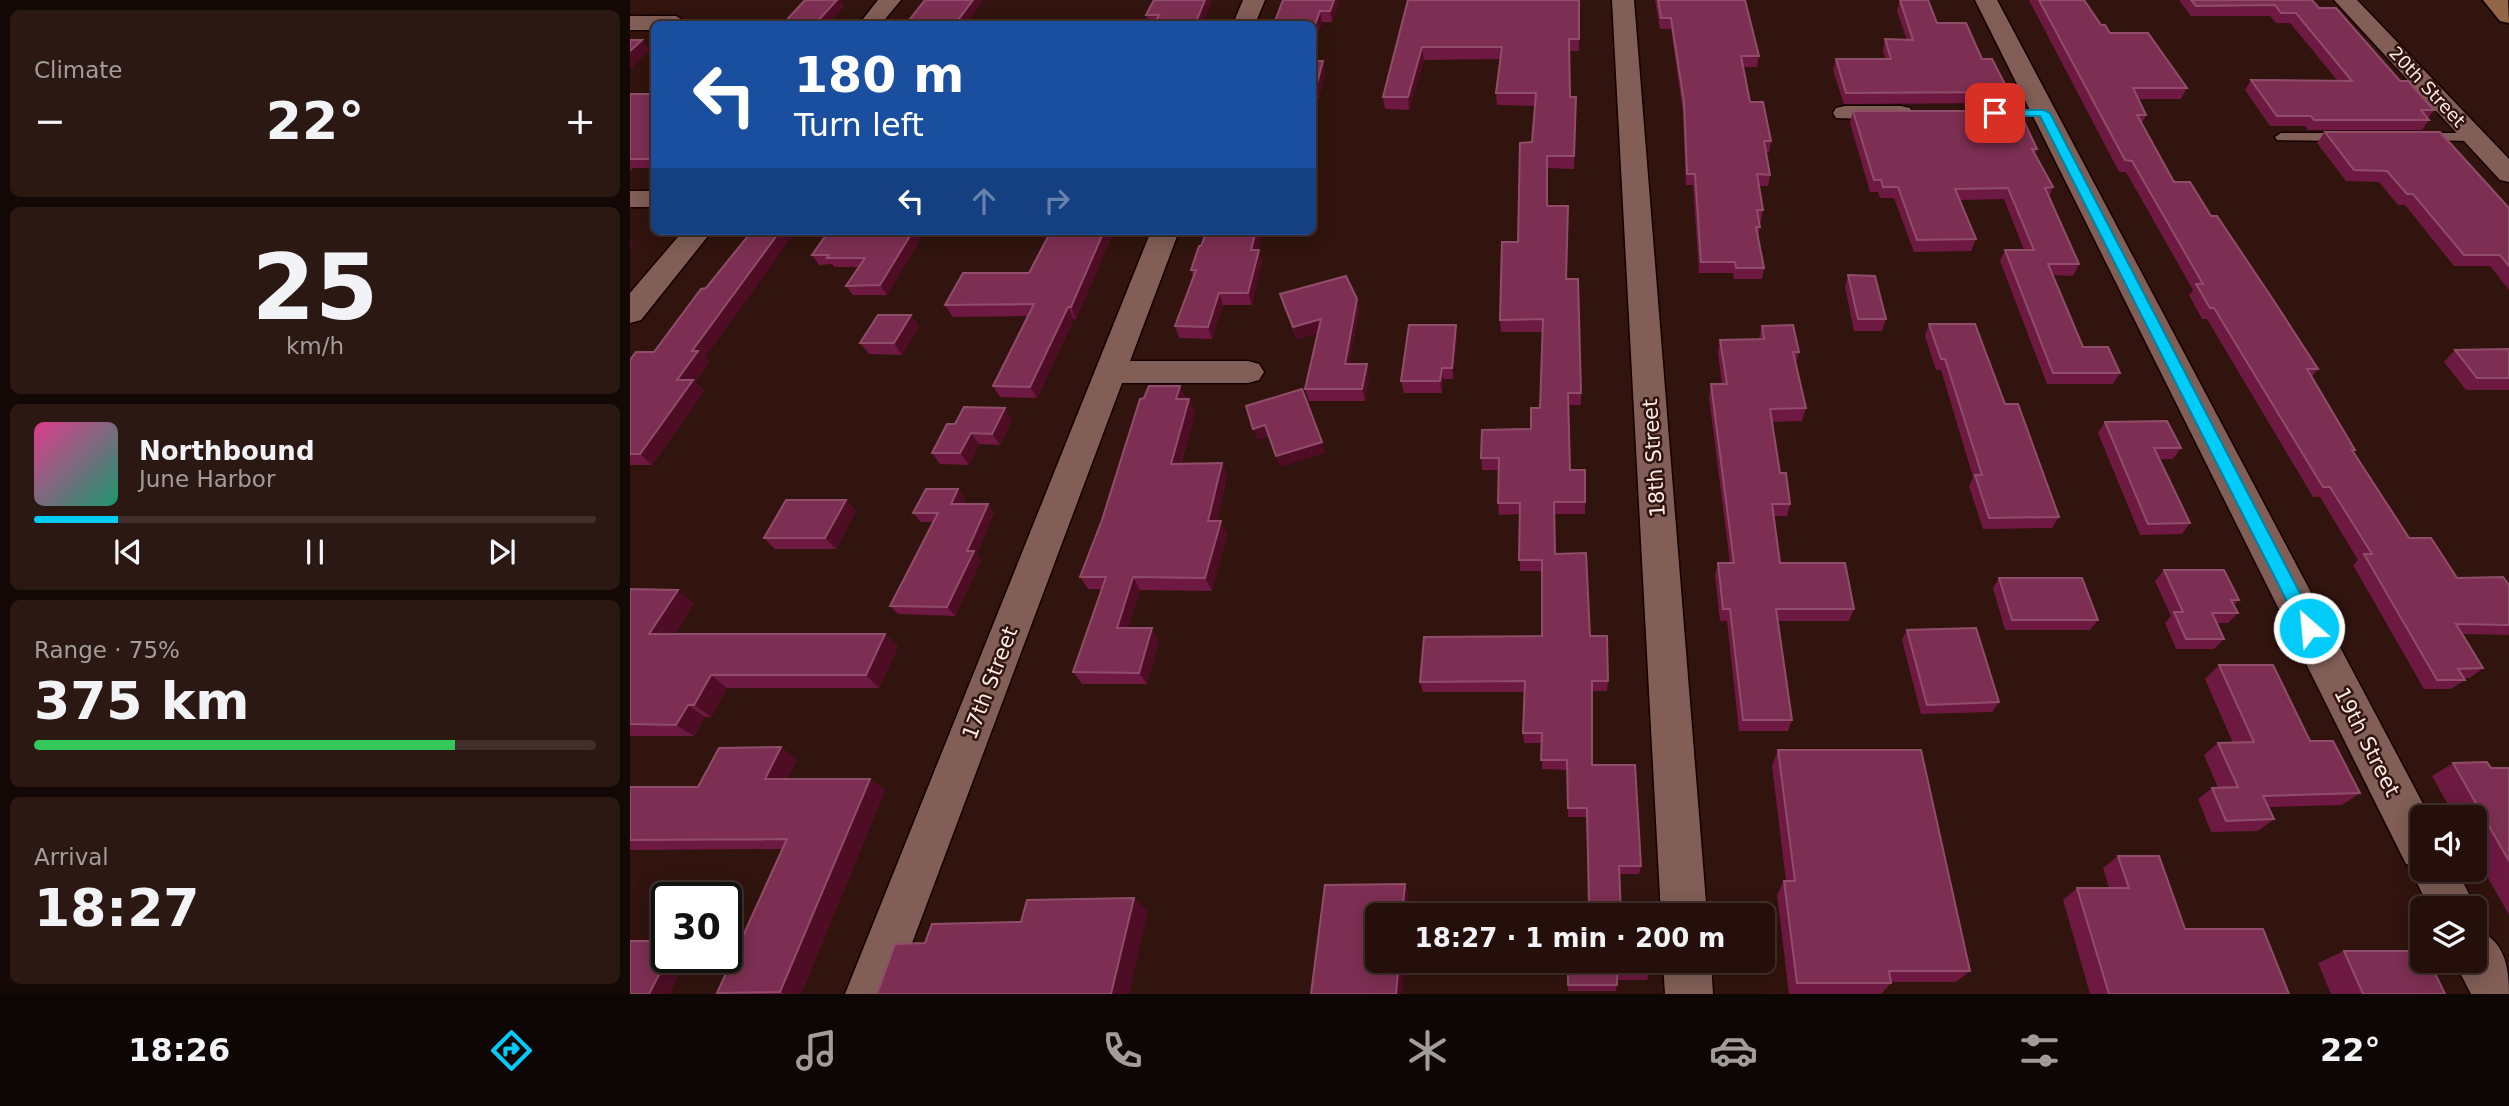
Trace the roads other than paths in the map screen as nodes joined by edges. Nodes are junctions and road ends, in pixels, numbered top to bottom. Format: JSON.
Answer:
{"nodes":[{"id":1,"x":890,"y":0,"type":"edge"},
{"id":2,"x":1254,"y":0,"type":"edge"},
{"id":3,"x":1623,"y":0,"type":"edge"},
{"id":4,"x":1986,"y":0,"type":"edge"},
{"id":5,"x":2345,"y":0,"type":"edge"},
{"id":6,"x":2495,"y":0,"type":"edge"},
{"id":7,"x":2509,"y":16,"type":"edge"},
{"id":8,"x":872,"y":21,"type":"edge"},
{"id":9,"x":1245,"y":21,"type":"edge"},
{"id":10,"x":630,"y":23,"type":"edge"},
{"id":11,"x":651,"y":23,"type":"edge"},
{"id":12,"x":1845,"y":113,"type":"dead end"},
{"id":13,"x":1925,"y":113,"type":"edge"},
{"id":14,"x":2281,"y":137,"type":"dead end"},
{"id":15,"x":2364,"y":137,"type":"edge"},
{"id":16,"x":2405,"y":137,"type":"edge"},
{"id":17,"x":2474,"y":137,"type":"junction"},
{"id":18,"x":2509,"y":174,"type":"edge"},
{"id":19,"x":630,"y":199,"type":"edge"},
{"id":20,"x":651,"y":199,"type":"edge"},
{"id":21,"x":695,"y":235,"type":"edge"},
{"id":22,"x":1162,"y":235,"type":"edge"},
{"id":23,"x":630,"y":313,"type":"edge"},
{"id":24,"x":1110,"y":372,"type":"junction"},
{"id":25,"x":1248,"y":372,"type":"dead end"},
{"id":26,"x":2410,"y":825,"type":"edge"},
{"id":27,"x":1683,"y":903,"type":"edge"},
{"id":28,"x":1688,"y":973,"type":"edge"},
{"id":29,"x":2486,"y":973,"type":"edge"},
{"id":30,"x":869,"y":994,"type":"edge"},
{"id":31,"x":1689,"y":994,"type":"edge"},
{"id":32,"x":2497,"y":994,"type":"edge"}],
"edges":[{"from":1,"to":8,"type":"street"},
{"from":2,"to":9,"type":"street"},
{"from":3,"to":27,"type":"street","name":"18th Street"},
{"from":4,"to":26,"type":"street","name":"19th Street"},
{"from":5,"to":17,"type":"street","name":"20th Street"},
{"from":6,"to":7,"type":"street"},
{"from":10,"to":11,"type":"street"},
{"from":12,"to":13,"type":"street"},
{"from":14,"to":15,"type":"lane"},
{"from":16,"to":17,"type":"lane"},
{"from":17,"to":18,"type":"street","name":"20th Street"},
{"from":19,"to":20,"type":"street"},
{"from":21,"to":23,"type":"street"},
{"from":22,"to":24,"type":"street","name":"17th Street"},
{"from":24,"to":25,"type":"street"},
{"from":24,"to":30,"type":"street","name":"17th Street"},
{"from":28,"to":31,"type":"street"},
{"from":29,"to":32,"type":"street"}]}
